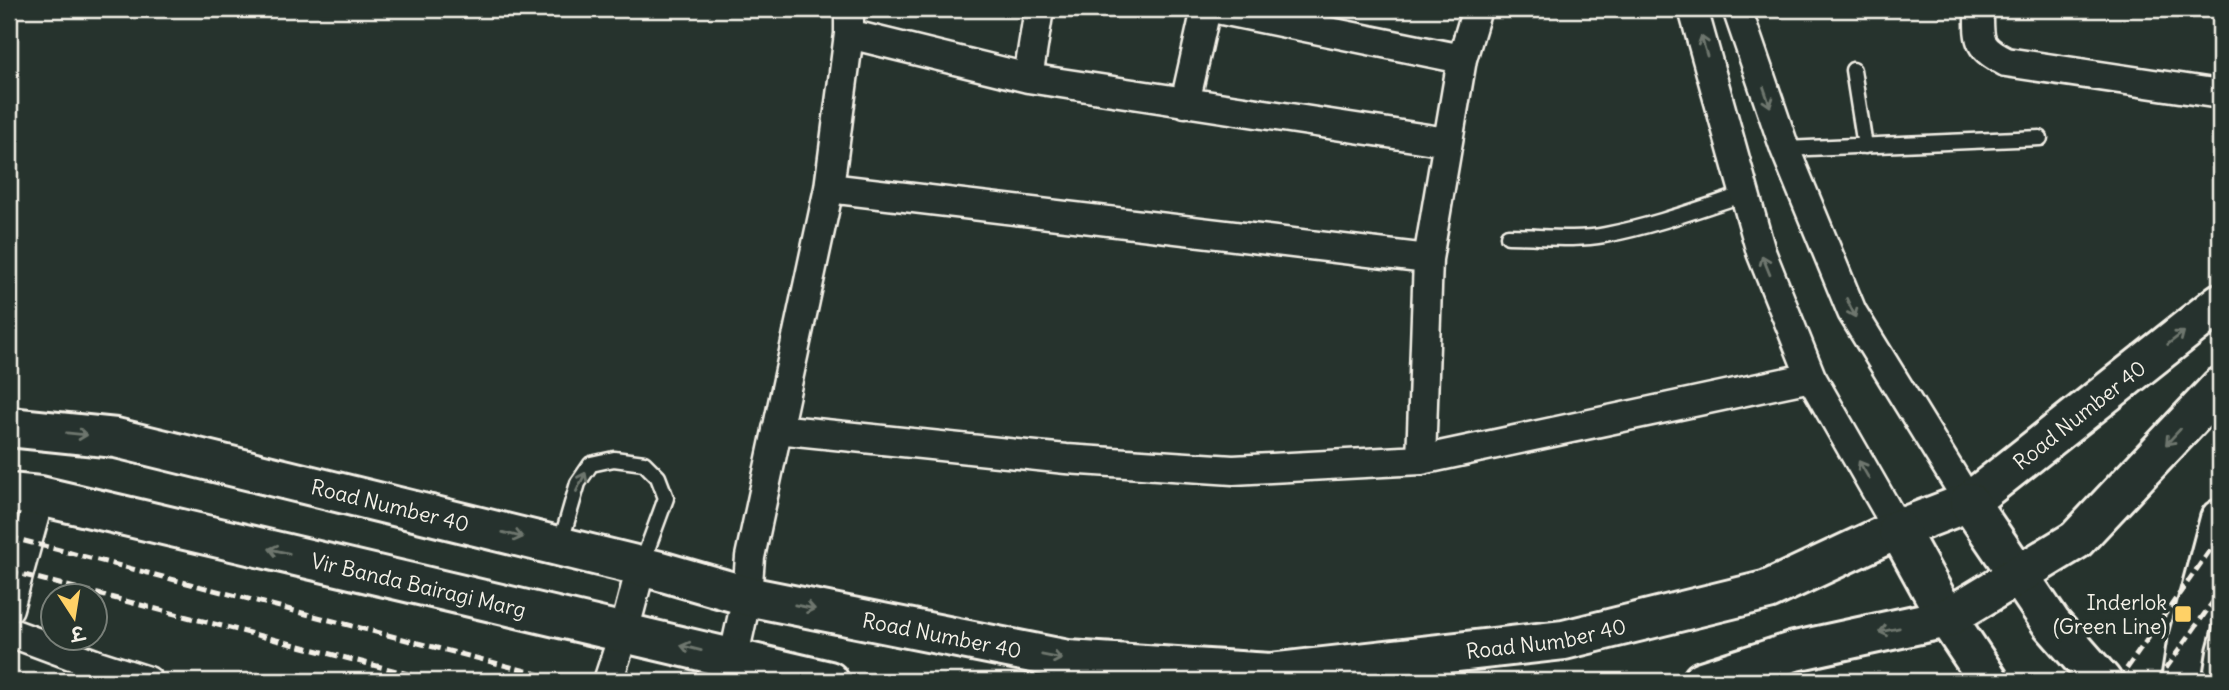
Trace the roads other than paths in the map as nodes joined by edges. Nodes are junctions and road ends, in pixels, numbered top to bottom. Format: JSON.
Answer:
{"nodes":[{"id":1,"x":1039,"y":9,"type":"edge"},
{"id":2,"x":1206,"y":9,"type":"edge"},
{"id":3,"x":1217,"y":9,"type":"edge"},
{"id":4,"x":1477,"y":9,"type":"edge"},
{"id":5,"x":1693,"y":9,"type":"edge"},
{"id":6,"x":1737,"y":9,"type":"edge"},
{"id":7,"x":1979,"y":9,"type":"edge"},
{"id":8,"x":849,"y":21,"type":"edge"},
{"id":9,"x":1462,"y":59,"type":"junction"},
{"id":10,"x":1853,"y":70,"type":"dead end"},
{"id":11,"x":1028,"y":78,"type":"junction"},
{"id":12,"x":2220,"y":94,"type":"edge"},
{"id":13,"x":1185,"y":103,"type":"junction"},
{"id":14,"x":2040,"y":138,"type":"dead end"},
{"id":15,"x":1447,"y":142,"type":"junction"},
{"id":16,"x":1865,"y":146,"type":"junction"},
{"id":17,"x":1785,"y":149,"type":"junction"},
{"id":18,"x":829,"y":188,"type":"junction"},
{"id":19,"x":1745,"y":194,"type":"junction"},
{"id":20,"x":1508,"y":236,"type":"dead end"},
{"id":21,"x":1428,"y":259,"type":"junction"},
{"id":22,"x":2220,"y":303,"type":"edge"},
{"id":23,"x":1811,"y":377,"type":"junction"},
{"id":24,"x":2220,"y":387,"type":"edge"},
{"id":25,"x":9,"y":427,"type":"edge"},
{"id":26,"x":777,"y":429,"type":"junction"},
{"id":27,"x":1421,"y":460,"type":"junction"},
{"id":28,"x":24,"y":494,"type":"edge"},
{"id":29,"x":1969,"y":502,"type":"junction"},
{"id":30,"x":2220,"y":519,"type":"edge"},
{"id":31,"x":1898,"y":529,"type":"junction"},
{"id":32,"x":560,"y":547,"type":"junction"},
{"id":33,"x":641,"y":567,"type":"junction"},
{"id":34,"x":2018,"y":575,"type":"junction"},
{"id":35,"x":747,"y":596,"type":"junction"},
{"id":36,"x":9,"y":608,"type":"edge"},
{"id":37,"x":1947,"y":618,"type":"junction"},
{"id":38,"x":9,"y":632,"type":"edge"},
{"id":39,"x":624,"y":632,"type":"junction"},
{"id":40,"x":733,"y":665,"type":"junction"},
{"id":41,"x":92,"y":673,"type":"edge"},
{"id":42,"x":148,"y":681,"type":"edge"},
{"id":43,"x":608,"y":681,"type":"edge"},
{"id":44,"x":829,"y":681,"type":"edge"},
{"id":45,"x":1702,"y":681,"type":"edge"},
{"id":46,"x":1990,"y":681,"type":"edge"},
{"id":47,"x":2102,"y":681,"type":"edge"},
{"id":48,"x":2181,"y":681,"type":"edge"}],
"edges":[{"from":1,"to":11,"type":"street"},
{"from":2,"to":13,"type":"street"},
{"from":3,"to":9,"type":"street"},
{"from":4,"to":9,"type":"street"},
{"from":19,"to":5,"type":"street","one_way":true},
{"from":6,"to":17,"type":"street","one_way":true},
{"from":7,"to":12,"type":"street"},
{"from":8,"to":11,"type":"street"},
{"from":8,"to":18,"type":"street"},
{"from":9,"to":15,"type":"street"},
{"from":10,"to":16,"type":"lane"},
{"from":11,"to":13,"type":"street"},
{"from":13,"to":15,"type":"street"},
{"from":14,"to":16,"type":"lane"},
{"from":15,"to":21,"type":"street"},
{"from":16,"to":17,"type":"lane"},
{"from":17,"to":29,"type":"street","one_way":true},
{"from":18,"to":21,"type":"street"},
{"from":18,"to":26,"type":"street"},
{"from":19,"to":20,"type":"lane"},
{"from":23,"to":19,"type":"street","one_way":true},
{"from":21,"to":27,"type":"street"},
{"from":29,"to":22,"type":"main road","name":"Road Number 40","one_way":true},
{"from":23,"to":27,"type":"street"},
{"from":31,"to":23,"type":"street","one_way":true},
{"from":24,"to":34,"type":"main road","one_way":true},
{"from":25,"to":32,"type":"main road","name":"Road Number 40","one_way":true},
{"from":26,"to":27,"type":"street"},
{"from":26,"to":35,"type":"street"},
{"from":28,"to":36,"type":"street"},
{"from":39,"to":28,"type":"main road","name":"Vir Banda Bairagi Marg","one_way":true},
{"from":29,"to":31,"type":"main road","name":"Road Number 40"},
{"from":29,"to":34,"type":"main road"},
{"from":30,"to":48,"type":"main road"},
{"from":35,"to":31,"type":"main road","name":"Road Number 40","one_way":true},
{"from":31,"to":37,"type":"main road"},
{"from":32,"to":33,"type":"main road","name":"Road Number 40"},
{"from":32,"to":33,"type":"lane","one_way":true},
{"from":33,"to":35,"type":"main road","name":"Road Number 40"},
{"from":33,"to":39,"type":"street"},
{"from":34,"to":37,"type":"main road"},
{"from":34,"to":47,"type":"main road"},
{"from":35,"to":40,"type":"street"},
{"from":37,"to":45,"type":"main road","one_way":true},
{"from":37,"to":46,"type":"main road"},
{"from":38,"to":41,"type":"street"},
{"from":40,"to":39,"type":"main road","name":"Vir Banda Bairagi Marg","one_way":true},
{"from":39,"to":43,"type":"street"},
{"from":40,"to":44,"type":"main road","name":"Vir Banda Bairagi Marg"},
{"from":41,"to":42,"type":"street"}]}
